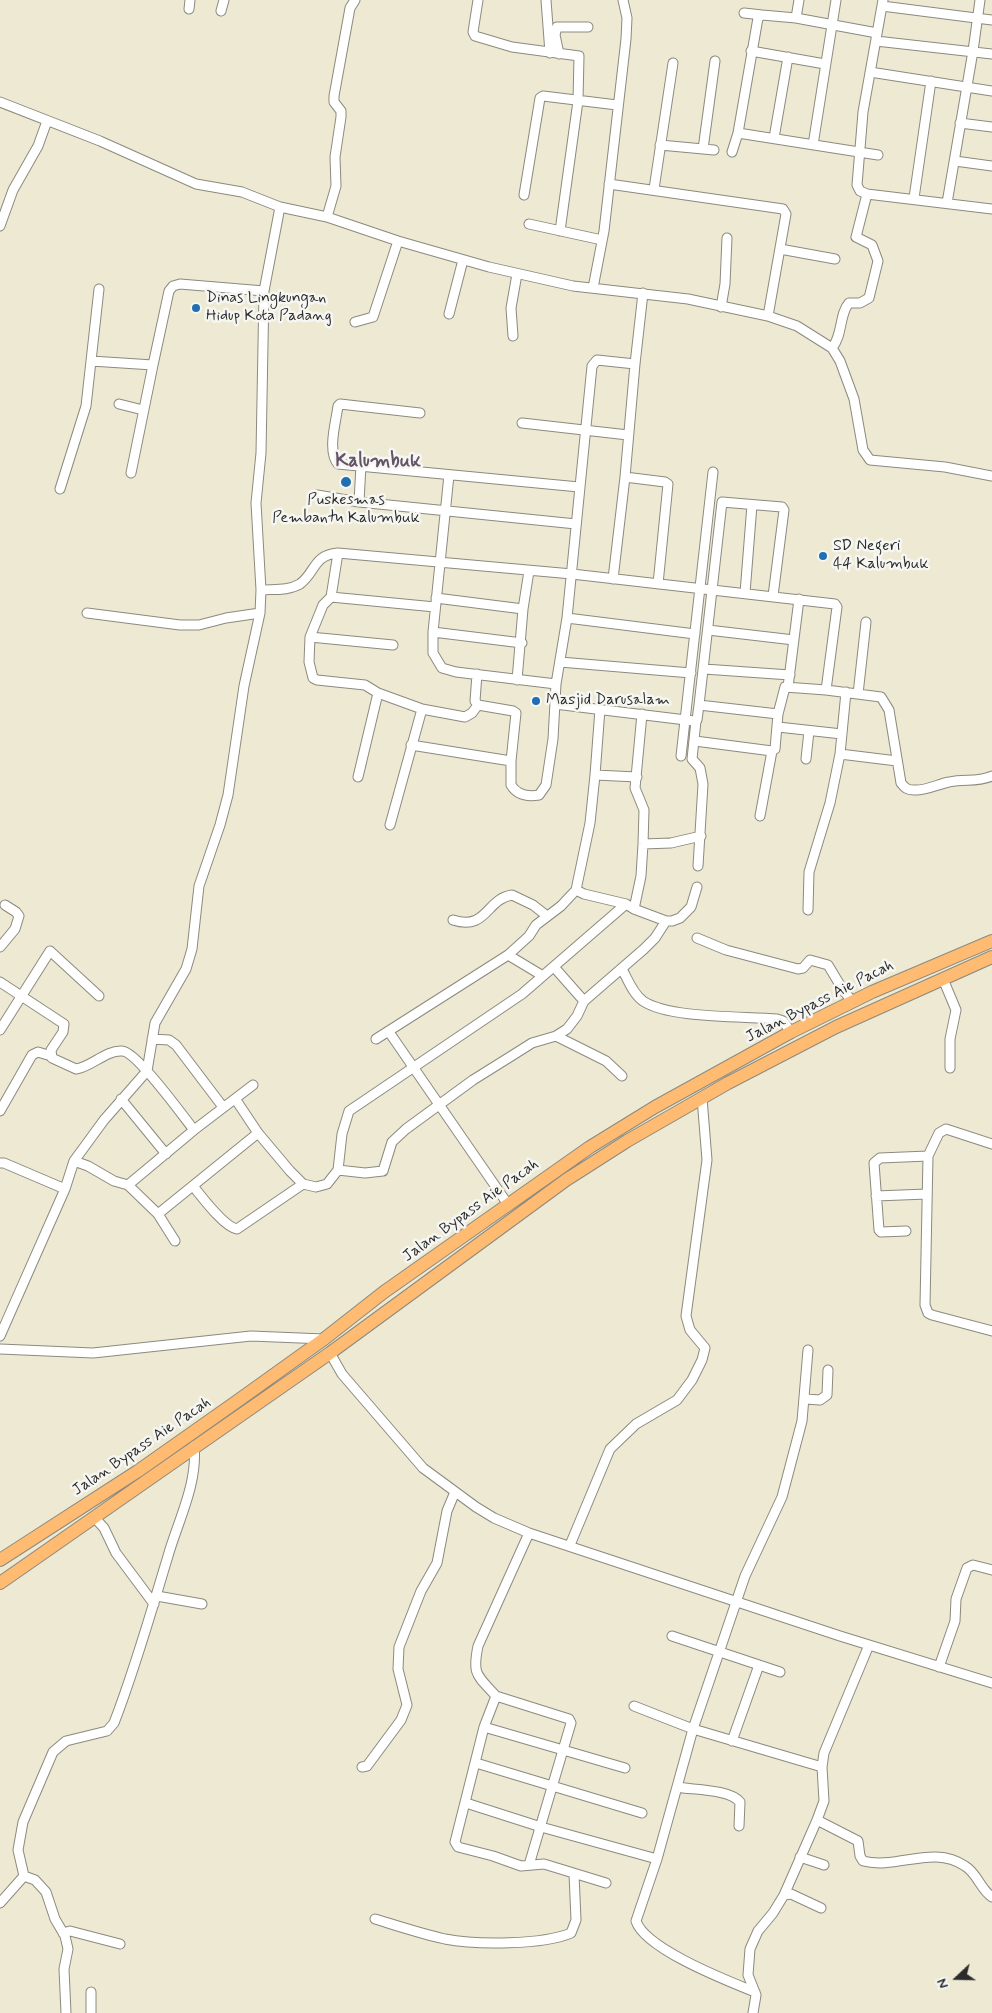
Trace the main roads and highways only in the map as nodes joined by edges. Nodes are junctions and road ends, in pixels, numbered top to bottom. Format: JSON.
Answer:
{"nodes":[{"id":1,"x":992,"y":941,"type":"edge"},
{"id":2,"x":992,"y":958,"type":"edge"},
{"id":3,"x":852,"y":1001,"type":"junction"},
{"id":4,"x":866,"y":1014,"type":"junction"},
{"id":5,"x":0,"y":1560,"type":"edge"},
{"id":6,"x":0,"y":1583,"type":"edge"}],
"edges":[{"from":1,"to":3,"type":"highway","name":"Jalan Bypass Aie Pacah"},
{"from":2,"to":4,"type":"highway"},
{"from":3,"to":4,"type":"highway"},
{"from":3,"to":5,"type":"highway","name":"Jalan Bypass Aie Pacah"},
{"from":4,"to":6,"type":"highway"}]}
